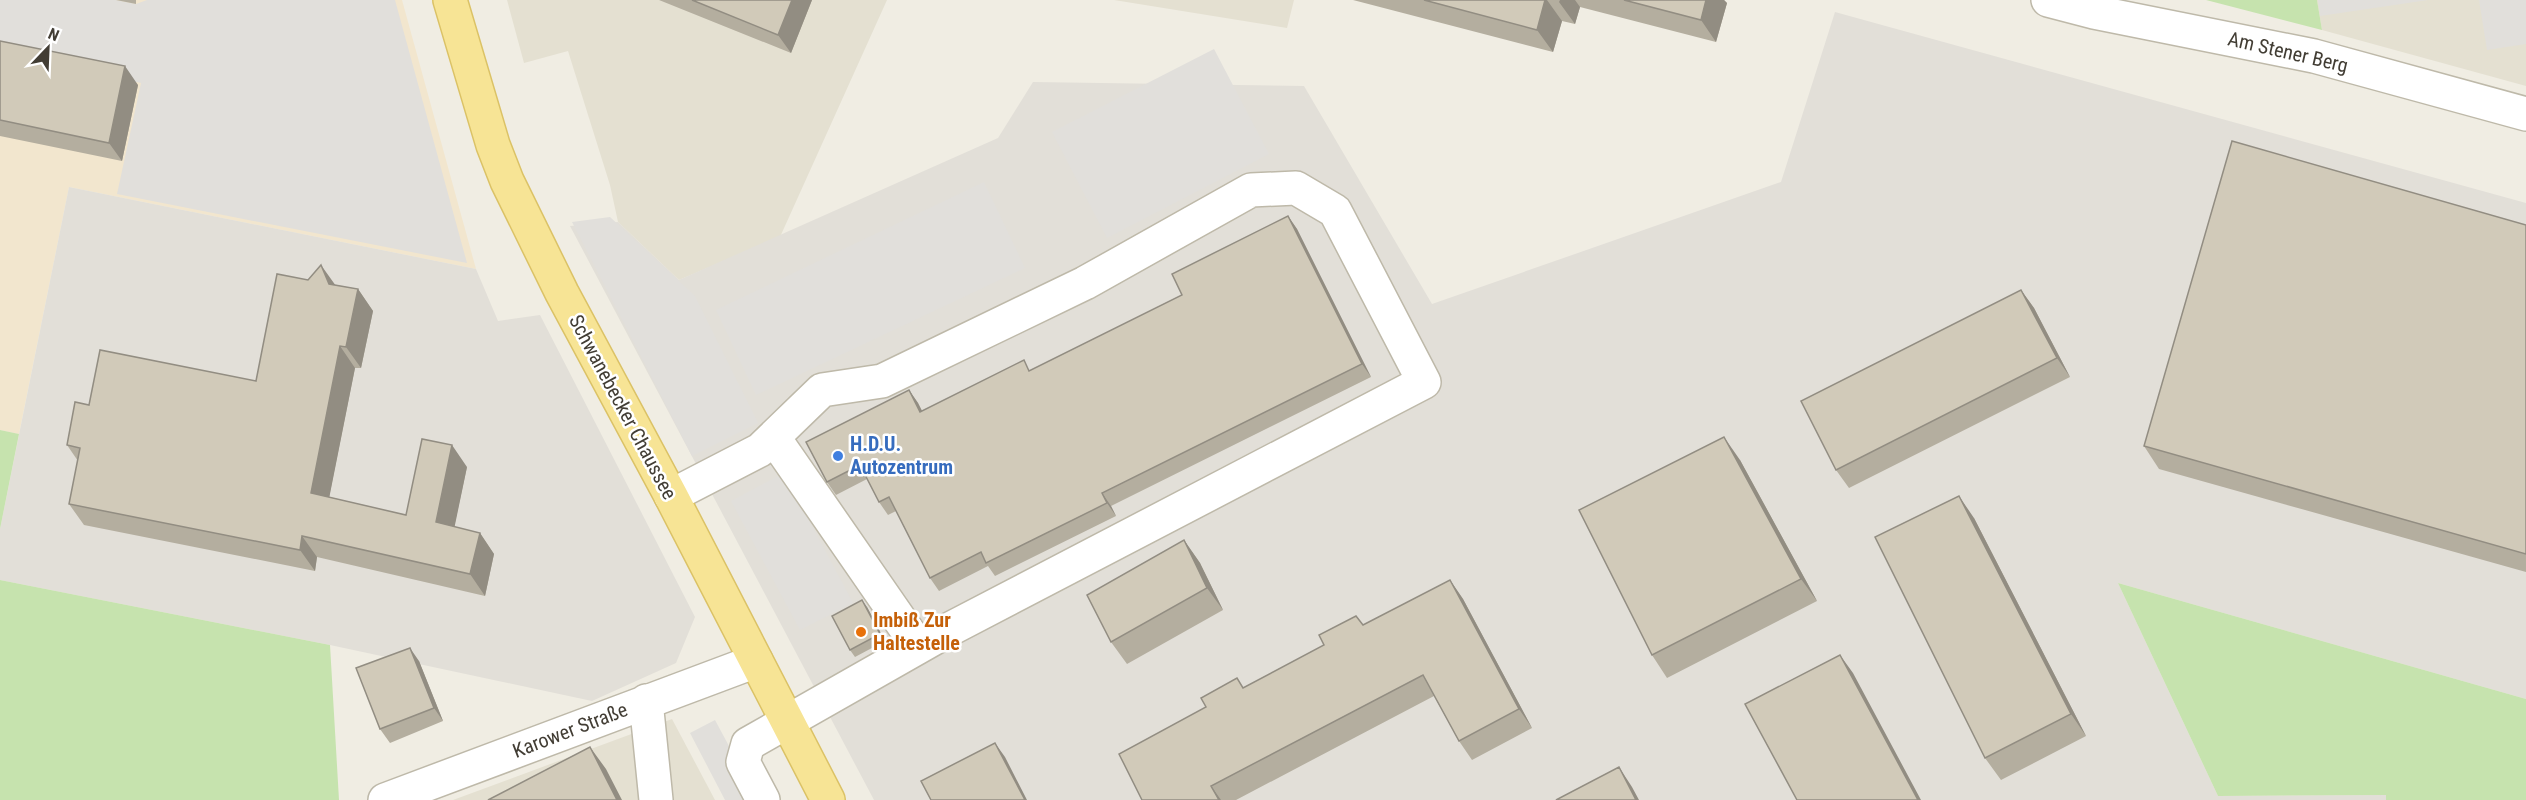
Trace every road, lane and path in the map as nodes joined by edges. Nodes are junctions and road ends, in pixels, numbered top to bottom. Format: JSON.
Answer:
{"nodes":[{"id":1,"x":450,"y":0,"type":"edge"},
{"id":2,"x":2049,"y":0,"type":"edge"},
{"id":3,"x":2526,"y":114,"type":"edge"},
{"id":4,"x":774,"y":438,"type":"junction"},
{"id":5,"x":670,"y":496,"type":"junction"},
{"id":6,"x":918,"y":646,"type":"junction"},
{"id":7,"x":756,"y":661,"type":"junction"},
{"id":8,"x":646,"y":701,"type":"junction"},
{"id":9,"x":787,"y":720,"type":"junction"},
{"id":10,"x":385,"y":800,"type":"edge"},
{"id":11,"x":656,"y":800,"type":"edge"},
{"id":12,"x":763,"y":800,"type":"edge"},
{"id":13,"x":828,"y":800,"type":"edge"}],
"edges":[{"from":1,"to":5,"type":"main road","name":"Schwanebecker Chaussee"},
{"from":2,"to":3,"type":"street","name":"Am Stener Berg"},
{"from":4,"to":5,"type":"street"},
{"from":4,"to":6,"type":"street"},
{"from":4,"to":6,"type":"street"},
{"from":5,"to":7,"type":"main road","name":"Schwanebecker Chaussee"},
{"from":6,"to":9,"type":"street"},
{"from":7,"to":8,"type":"street","name":"Karower Straße"},
{"from":7,"to":9,"type":"main road","name":"Schwanebecker Chaussee"},
{"from":8,"to":10,"type":"street","name":"Karower Straße"},
{"from":8,"to":11,"type":"street"},
{"from":9,"to":12,"type":"street"},
{"from":9,"to":13,"type":"main road","name":"Schwanebecker Chaussee"}]}
